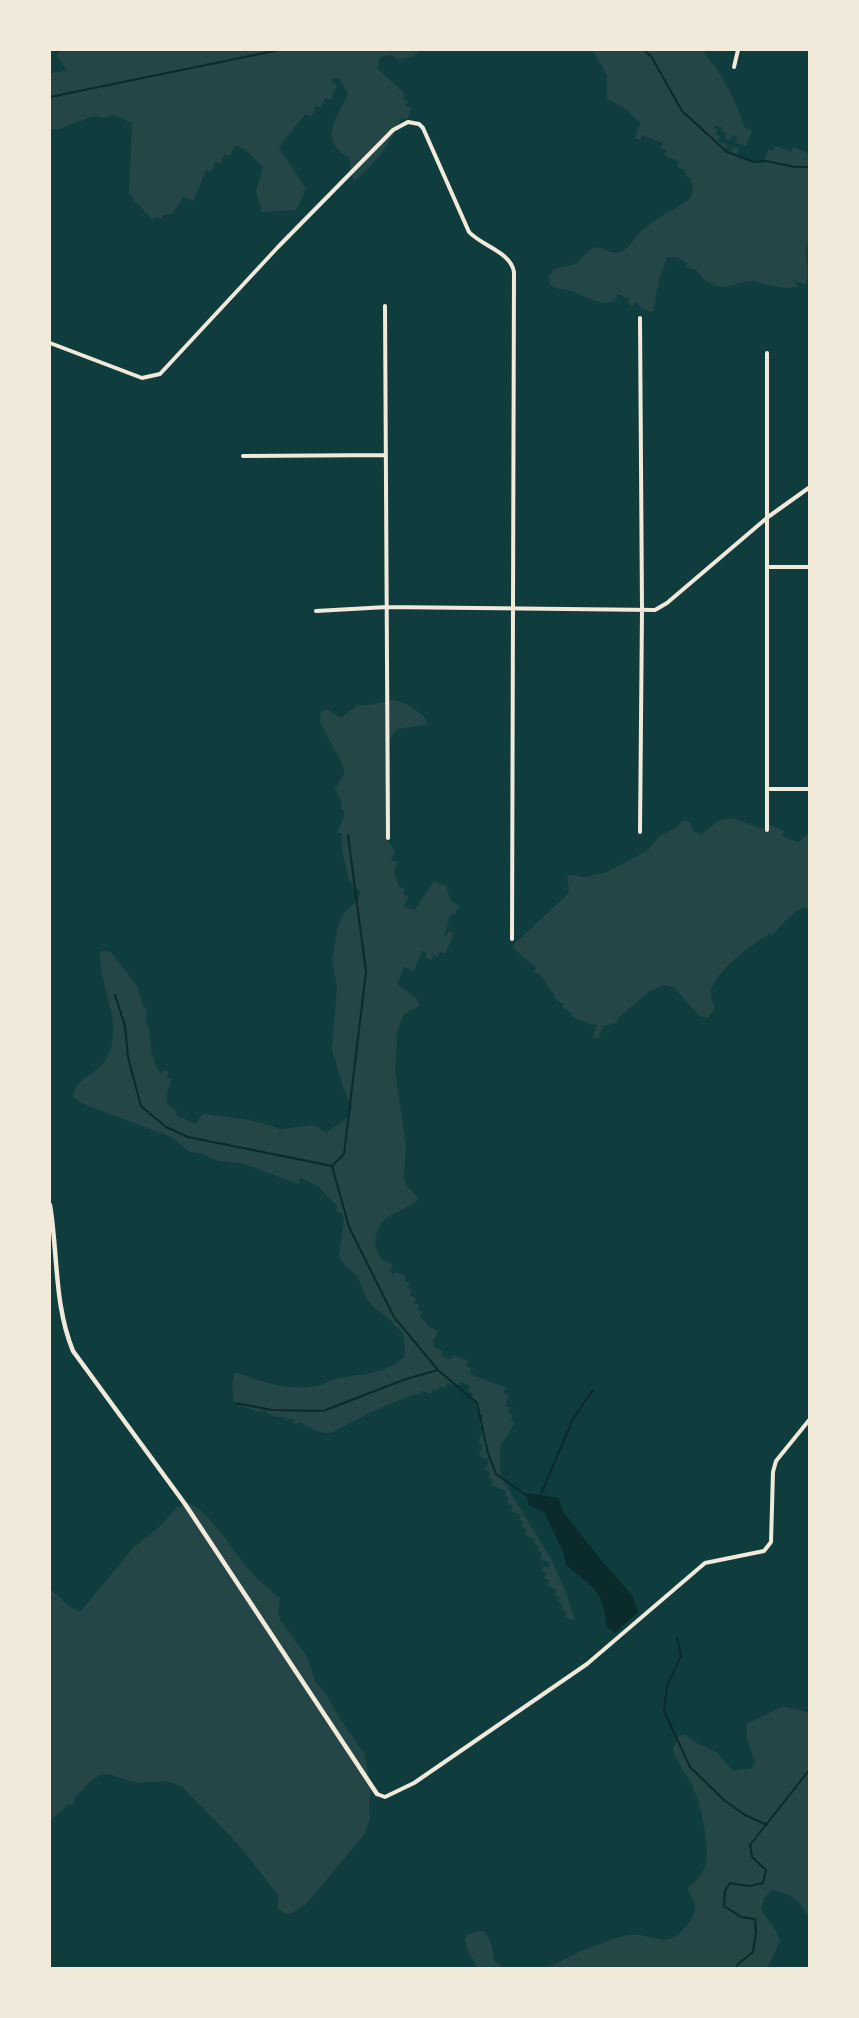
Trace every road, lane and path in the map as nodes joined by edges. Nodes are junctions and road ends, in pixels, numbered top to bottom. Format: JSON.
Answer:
{"nodes":[{"id":1,"x":738,"y":50,"type":"edge"},
{"id":2,"x":734,"y":67,"type":"dead end"},
{"id":3,"x":386,"y":306,"type":"dead end"},
{"id":4,"x":640,"y":318,"type":"dead end"},
{"id":5,"x":50,"y":343,"type":"edge"},
{"id":6,"x":767,"y":353,"type":"dead end"},
{"id":7,"x":386,"y":455,"type":"junction"},
{"id":8,"x":243,"y":456,"type":"dead end"},
{"id":9,"x":810,"y":487,"type":"edge"},
{"id":10,"x":768,"y":517,"type":"junction"},
{"id":11,"x":767,"y":567,"type":"junction"},
{"id":12,"x":810,"y":567,"type":"edge"},
{"id":13,"x":387,"y":608,"type":"junction"},
{"id":14,"x":514,"y":609,"type":"junction"},
{"id":15,"x":642,"y":609,"type":"junction"},
{"id":16,"x":316,"y":611,"type":"dead end"},
{"id":17,"x":768,"y":789,"type":"junction"},
{"id":18,"x":810,"y":789,"type":"edge"},
{"id":19,"x":767,"y":830,"type":"dead end"},
{"id":20,"x":640,"y":832,"type":"dead end"},
{"id":21,"x":388,"y":838,"type":"dead end"},
{"id":22,"x":512,"y":939,"type":"dead end"},
{"id":23,"x":50,"y":1205,"type":"edge"},
{"id":24,"x":810,"y":1419,"type":"edge"},
{"id":25,"x":377,"y":1794,"type":"joint"}],
"edges":[{"from":1,"to":2,"type":"street"},
{"from":3,"to":7,"type":"street"},
{"from":4,"to":15,"type":"street"},
{"from":5,"to":14,"type":"street"},
{"from":6,"to":10,"type":"street"},
{"from":7,"to":8,"type":"street"},
{"from":7,"to":13,"type":"street"},
{"from":9,"to":10,"type":"street"},
{"from":10,"to":11,"type":"street"},
{"from":10,"to":15,"type":"street"},
{"from":11,"to":12,"type":"street"},
{"from":11,"to":17,"type":"street"},
{"from":13,"to":14,"type":"street"},
{"from":13,"to":16,"type":"street"},
{"from":13,"to":21,"type":"street"},
{"from":14,"to":15,"type":"street"},
{"from":14,"to":22,"type":"street"},
{"from":15,"to":20,"type":"street"},
{"from":17,"to":18,"type":"street"},
{"from":17,"to":19,"type":"street"},
{"from":23,"to":25,"type":"street"},
{"from":24,"to":25,"type":"street"}]}
